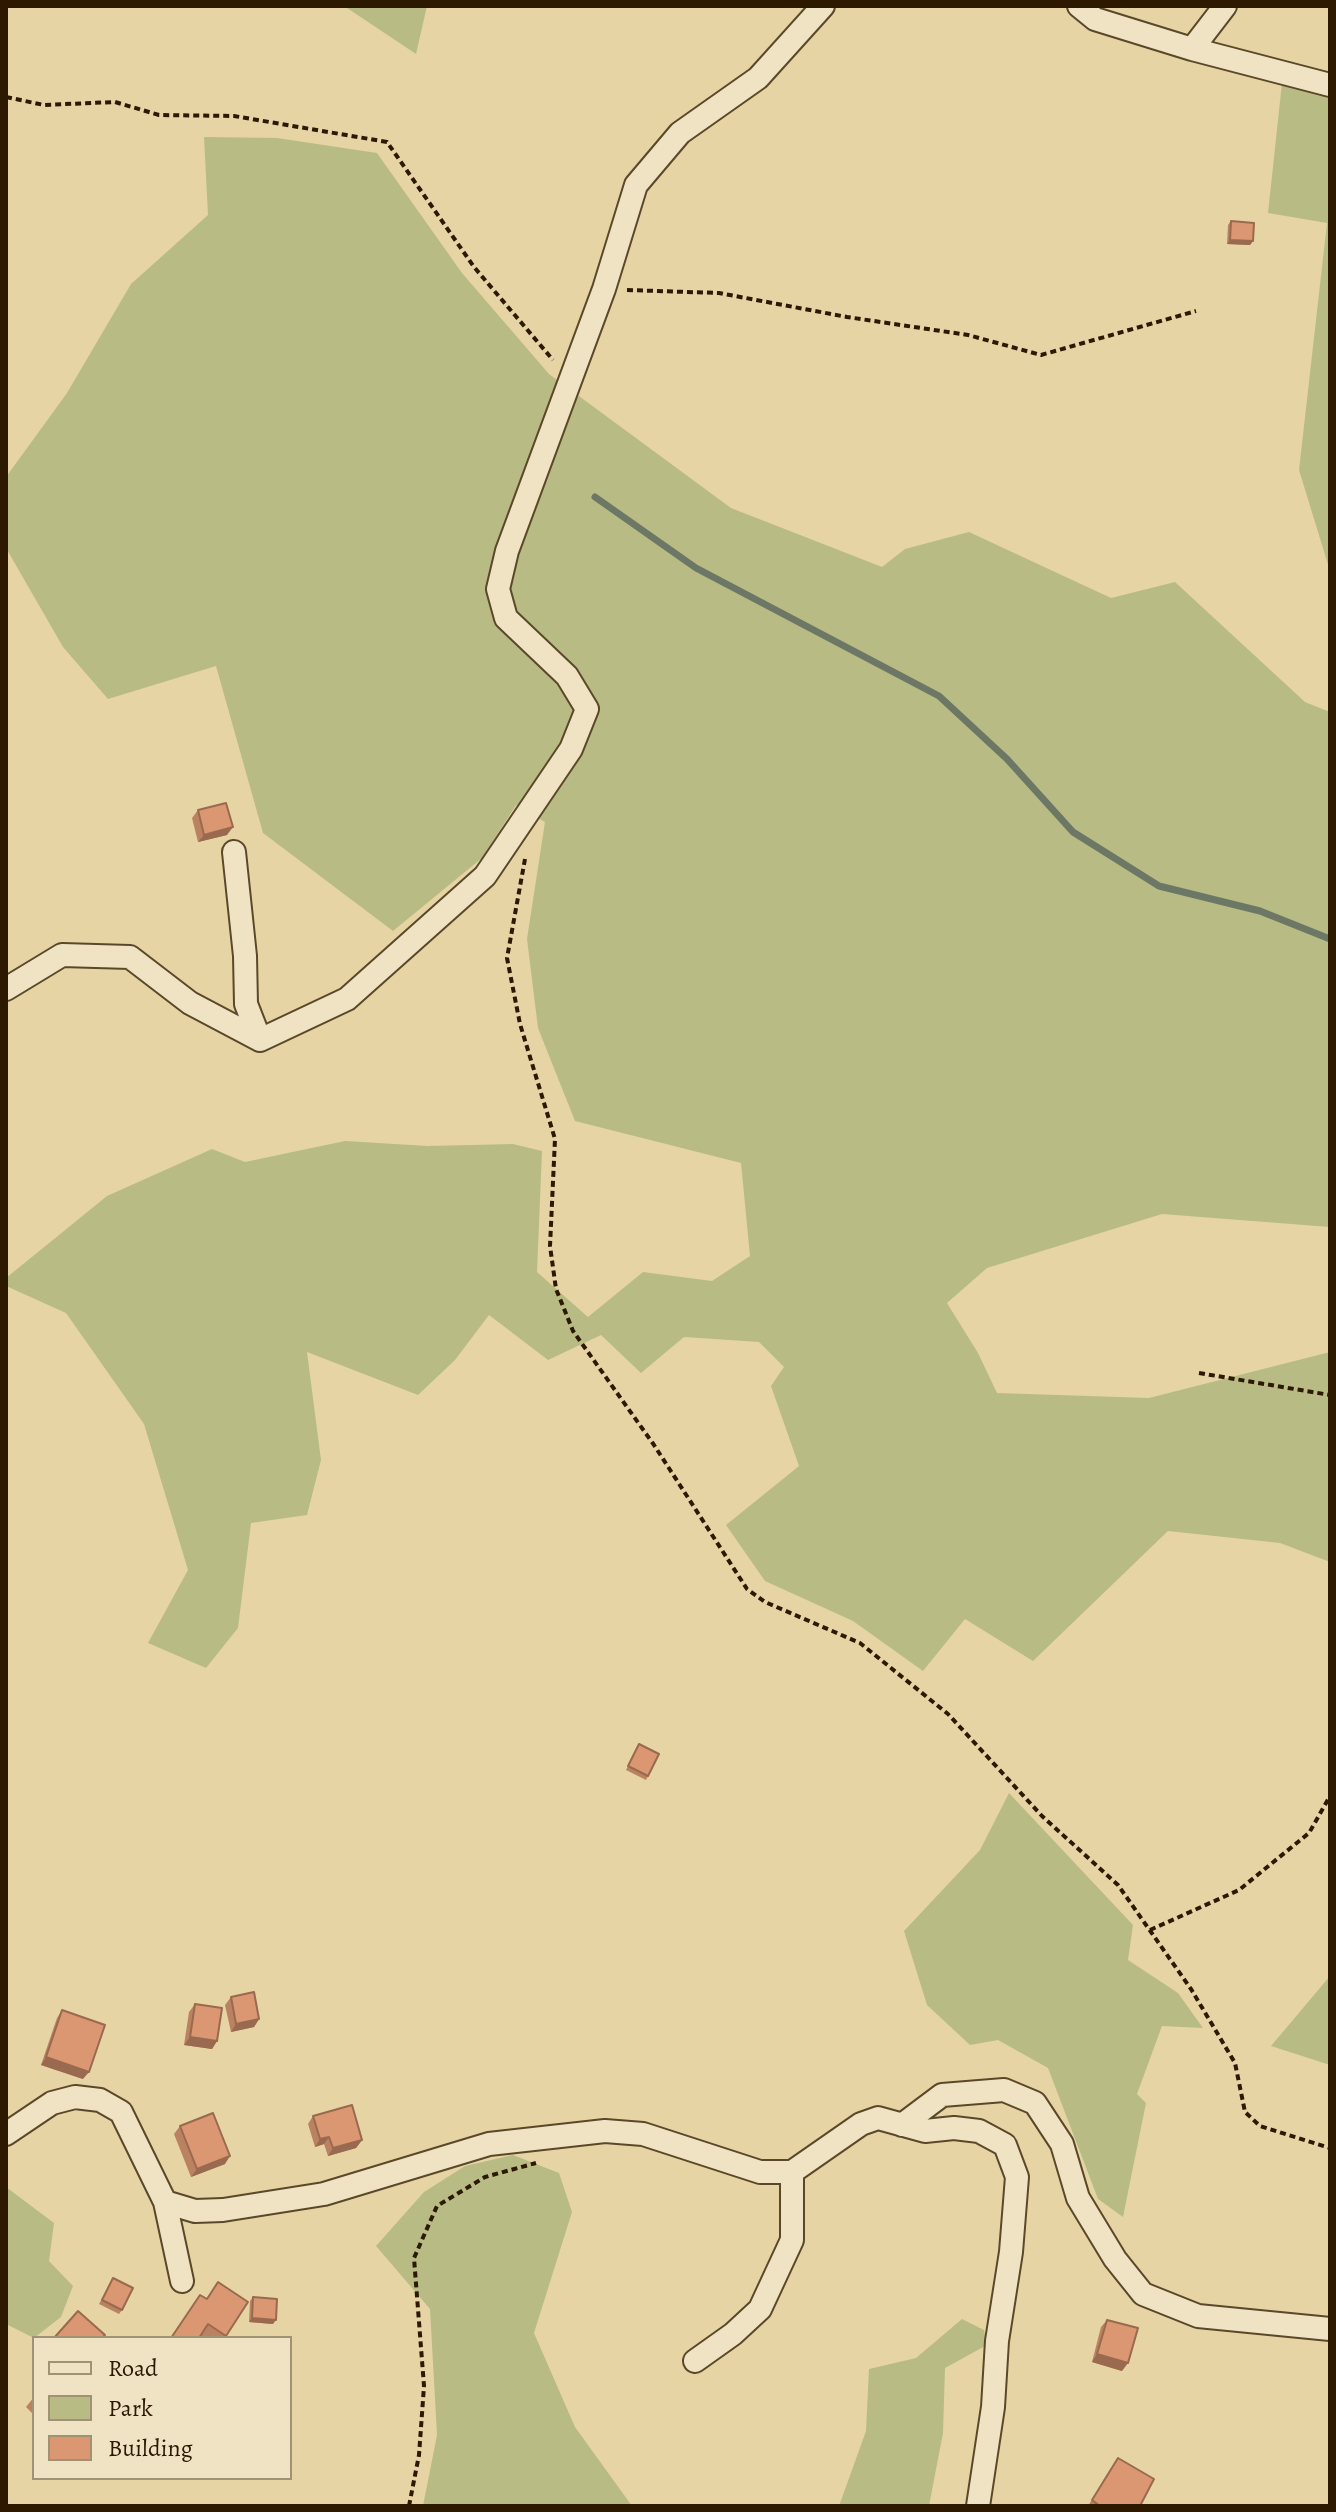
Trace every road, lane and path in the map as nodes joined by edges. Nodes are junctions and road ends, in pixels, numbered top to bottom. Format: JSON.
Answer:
{"nodes":[{"id":1,"x":823,"y":6,"type":"edge"},
{"id":2,"x":1079,"y":6,"type":"edge"},
{"id":3,"x":1225,"y":6,"type":"edge"},
{"id":4,"x":1192,"y":49,"type":"junction"},
{"id":5,"x":1330,"y":85,"type":"edge"},
{"id":6,"x":6,"y":97,"type":"edge"},
{"id":7,"x":604,"y":289,"type":"junction"},
{"id":8,"x":1196,"y":311,"type":"dead end"},
{"id":9,"x":571,"y":380,"type":"junction"},
{"id":10,"x":234,"y":852,"type":"dead end"},
{"id":11,"x":526,"y":853,"type":"dead end"},
{"id":12,"x":6,"y":989,"type":"edge"},
{"id":13,"x":260,"y":1040,"type":"junction"},
{"id":14,"x":1199,"y":1373,"type":"dead end"},
{"id":15,"x":1330,"y":1395,"type":"edge"},
{"id":16,"x":1330,"y":1796,"type":"edge"},
{"id":17,"x":1150,"y":1930,"type":"junction"},
{"id":18,"x":902,"y":2125,"type":"junction"},
{"id":19,"x":6,"y":2134,"type":"edge"},
{"id":20,"x":1330,"y":2148,"type":"edge"},
{"id":21,"x":547,"y":2160,"type":"dead end"},
{"id":22,"x":792,"y":2172,"type":"junction"},
{"id":23,"x":165,"y":2202,"type":"junction"},
{"id":24,"x":182,"y":2281,"type":"dead end"},
{"id":25,"x":1330,"y":2329,"type":"edge"},
{"id":26,"x":695,"y":2361,"type":"dead end"},
{"id":27,"x":409,"y":2506,"type":"edge"},
{"id":28,"x":978,"y":2506,"type":"edge"}],
"edges":[{"from":1,"to":7,"type":"street"},
{"from":2,"to":4,"type":"street"},
{"from":3,"to":4,"type":"street"},
{"from":4,"to":5,"type":"street"},
{"from":6,"to":9,"type":"path"},
{"from":7,"to":8,"type":"path"},
{"from":7,"to":9,"type":"street"},
{"from":9,"to":13,"type":"street"},
{"from":10,"to":13,"type":"street"},
{"from":11,"to":17,"type":"path"},
{"from":12,"to":13,"type":"street"},
{"from":14,"to":15,"type":"path"},
{"from":16,"to":17,"type":"path"},
{"from":17,"to":20,"type":"path"},
{"from":18,"to":22,"type":"street"},
{"from":18,"to":25,"type":"street"},
{"from":18,"to":28,"type":"street"},
{"from":19,"to":23,"type":"street"},
{"from":21,"to":27,"type":"path"},
{"from":22,"to":23,"type":"street"},
{"from":22,"to":26,"type":"street"},
{"from":23,"to":24,"type":"street"}]}
